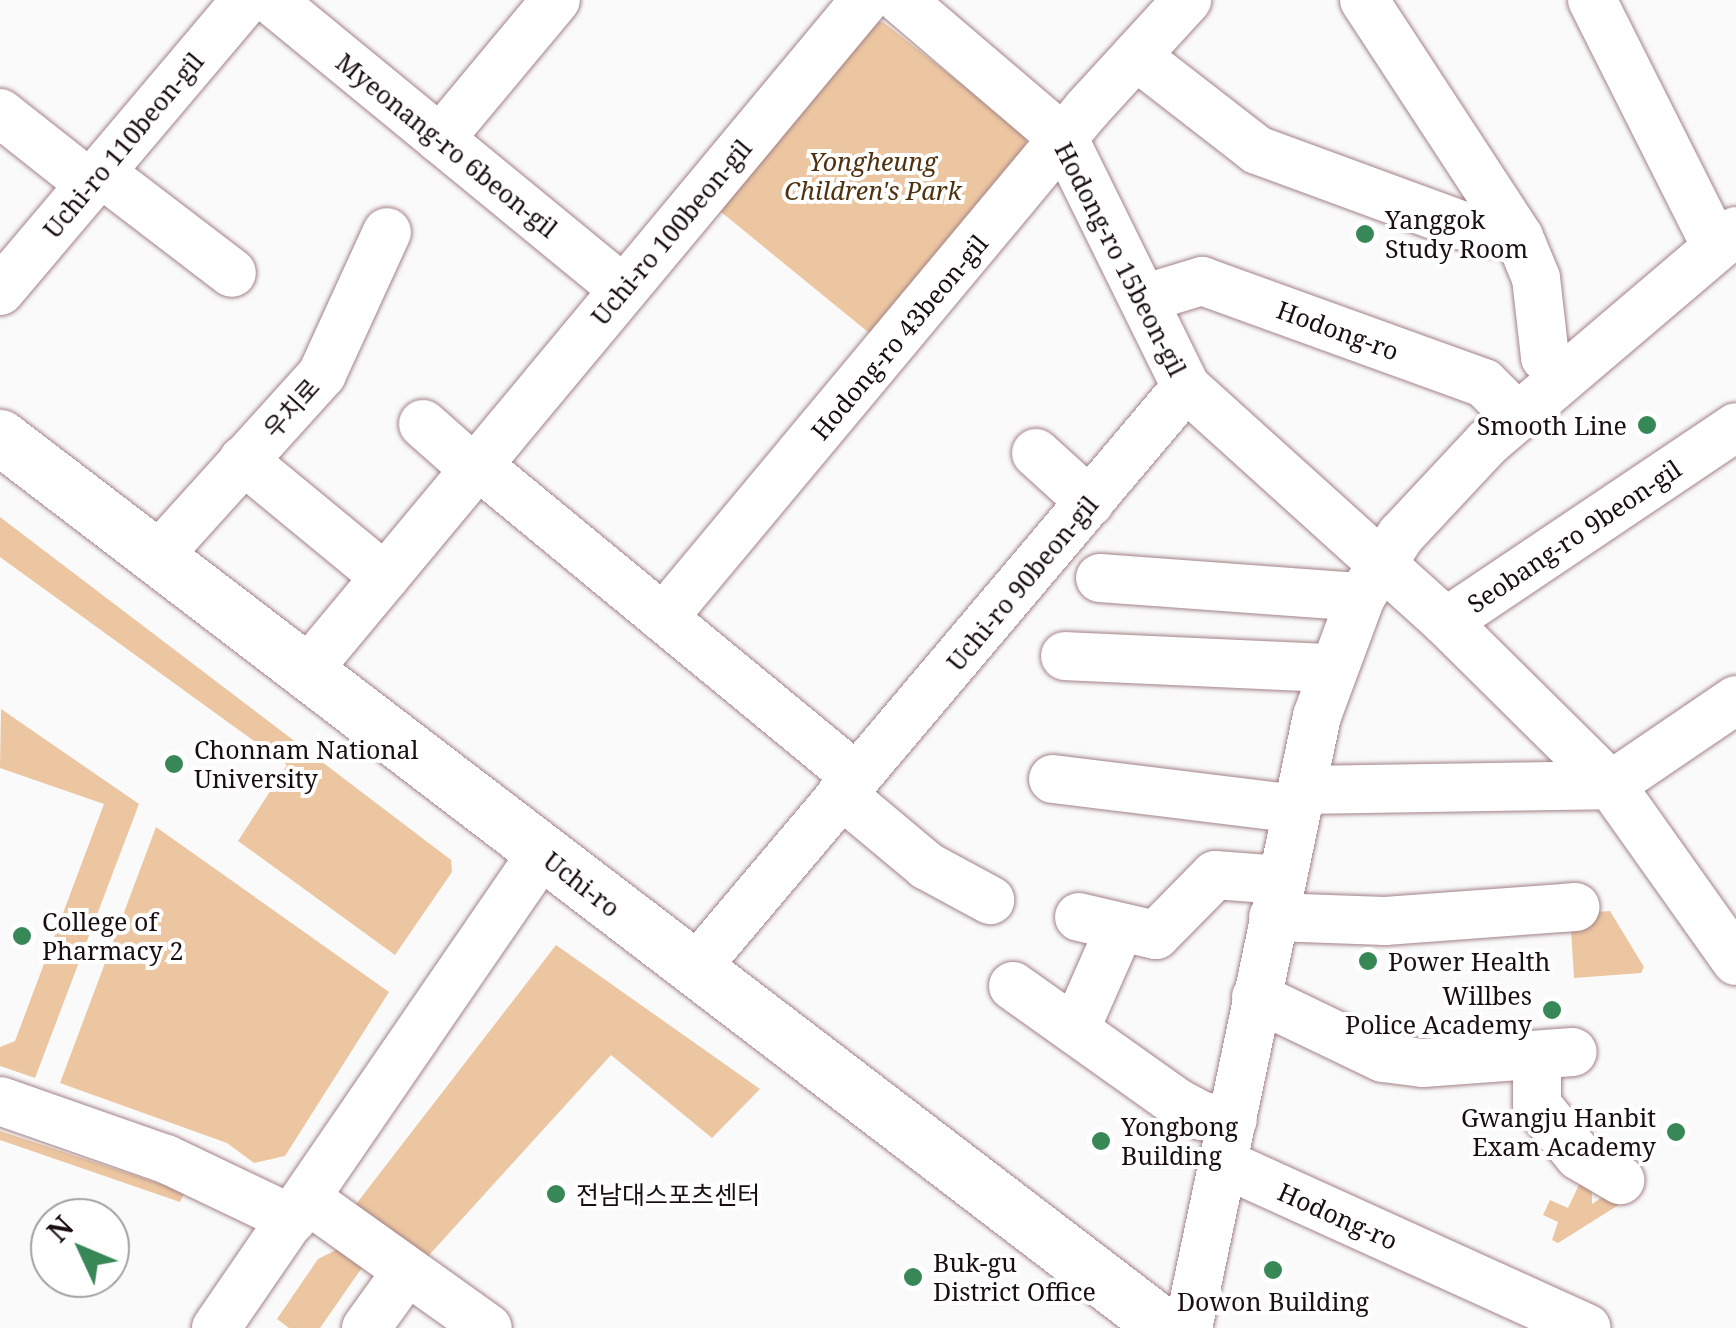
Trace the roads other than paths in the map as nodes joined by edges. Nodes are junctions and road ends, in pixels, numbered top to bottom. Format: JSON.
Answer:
{"nodes":[{"id":1,"x":246,"y":0,"type":"edge"},
{"id":2,"x":272,"y":0,"type":"edge"},
{"id":3,"x":556,"y":0,"type":"edge"},
{"id":4,"x":865,"y":0,"type":"edge"},
{"id":5,"x":901,"y":0,"type":"edge"},
{"id":6,"x":1364,"y":0,"type":"edge"},
{"id":7,"x":1592,"y":0,"type":"edge"},
{"id":8,"x":1183,"y":1,"type":"edge"},
{"id":9,"x":1136,"y":56,"type":"junction"},
{"id":10,"x":0,"y":114,"type":"edge"},
{"id":11,"x":440,"y":139,"type":"junction"},
{"id":12,"x":1064,"y":140,"type":"junction"},
{"id":13,"x":95,"y":178,"type":"junction"},
{"id":14,"x":387,"y":232,"type":"dead end"},
{"id":15,"x":1519,"y":236,"type":"junction"},
{"id":16,"x":1726,"y":239,"type":"edge"},
{"id":17,"x":232,"y":273,"type":"dead end"},
{"id":18,"x":623,"y":289,"type":"junction"},
{"id":19,"x":0,"y":291,"type":"edge"},
{"id":20,"x":1146,"y":298,"type":"junction"},
{"id":21,"x":1562,"y":378,"type":"junction"},
{"id":22,"x":1186,"y":387,"type":"junction"},
{"id":23,"x":1517,"y":416,"type":"junction"},
{"id":24,"x":422,"y":424,"type":"dead end"},
{"id":25,"x":0,"y":437,"type":"edge"},
{"id":26,"x":1719,"y":438,"type":"edge"},
{"id":27,"x":1036,"y":453,"type":"dead end"},
{"id":28,"x":244,"y":460,"type":"junction"},
{"id":29,"x":477,"y":468,"type":"junction"},
{"id":30,"x":1090,"y":502,"type":"junction"},
{"id":31,"x":156,"y":558,"type":"junction"},
{"id":32,"x":385,"y":576,"type":"junction"},
{"id":33,"x":1100,"y":578,"type":"dead end"},
{"id":34,"x":1371,"y":580,"type":"junction"},
{"id":35,"x":663,"y":618,"type":"junction"},
{"id":36,"x":1446,"y":622,"type":"junction"},
{"id":37,"x":1065,"y":656,"type":"dead end"},
{"id":38,"x":1331,"y":668,"type":"junction"},
{"id":39,"x":304,"y":673,"type":"junction"},
{"id":40,"x":1736,"y":700,"type":"edge"},
{"id":41,"x":1053,"y":779,"type":"dead end"},
{"id":42,"x":1611,"y":784,"type":"junction"},
{"id":43,"x":848,"y":786,"type":"junction"},
{"id":44,"x":1299,"y":799,"type":"junction"},
{"id":45,"x":542,"y":854,"type":"junction"},
{"id":46,"x":1277,"y":899,"type":"junction"},
{"id":47,"x":990,"y":900,"type":"dead end"},
{"id":48,"x":1575,"y":907,"type":"dead end"},
{"id":49,"x":1736,"y":961,"type":"edge"},
{"id":50,"x":693,"y":971,"type":"junction"},
{"id":51,"x":1013,"y":986,"type":"dead end"},
{"id":52,"x":1256,"y":997,"type":"junction"},
{"id":53,"x":1075,"y":1030,"type":"junction"},
{"id":54,"x":0,"y":1101,"type":"edge"},
{"id":55,"x":1229,"y":1142,"type":"junction"},
{"id":56,"x":1620,"y":1180,"type":"dead end"},
{"id":57,"x":299,"y":1209,"type":"junction"},
{"id":58,"x":406,"y":1271,"type":"junction"},
{"id":59,"x":216,"y":1328,"type":"edge"},
{"id":60,"x":366,"y":1328,"type":"edge"},
{"id":61,"x":488,"y":1328,"type":"edge"},
{"id":62,"x":1166,"y":1328,"type":"edge"},
{"id":63,"x":1188,"y":1328,"type":"edge"},
{"id":64,"x":1586,"y":1328,"type":"edge"}],
"edges":[{"from":1,"to":13,"type":"street","name":"Uchi-ro 110beon-gil"},
{"from":2,"to":11,"type":"street","name":"Myeonang-ro 6beon-gil"},
{"from":3,"to":11,"type":"street"},
{"from":4,"to":18,"type":"street","name":"Uchi-ro 100beon-gil"},
{"from":5,"to":12,"type":"street","name":"Hodong-ro 15beon-gil"},
{"from":6,"to":15,"type":"street"},
{"from":7,"to":16,"type":"street"},
{"from":8,"to":9,"type":"street","name":"Hodong-ro 43beon-gil"},
{"from":9,"to":12,"type":"street","name":"Hodong-ro 43beon-gil"},
{"from":9,"to":15,"type":"street"},
{"from":10,"to":13,"type":"street"},
{"from":11,"to":18,"type":"street","name":"Myeonang-ro 6beon-gil"},
{"from":12,"to":20,"type":"street","name":"Hodong-ro 15beon-gil"},
{"from":12,"to":35,"type":"street","name":"Hodong-ro 43beon-gil"},
{"from":13,"to":17,"type":"street"},
{"from":13,"to":19,"type":"street","name":"Uchi-ro 110beon-gil"},
{"from":14,"to":28,"type":"street","name":"우치로"},
{"from":15,"to":21,"type":"street"},
{"from":16,"to":21,"type":"street"},
{"from":18,"to":29,"type":"street","name":"Uchi-ro 100beon-gil"},
{"from":20,"to":22,"type":"street","name":"Hodong-ro 15beon-gil"},
{"from":20,"to":23,"type":"street","name":"Hodong-ro"},
{"from":21,"to":23,"type":"street"},
{"from":22,"to":30,"type":"street","name":"Uchi-ro 90beon-gil"},
{"from":22,"to":34,"type":"street","name":"Hodong-ro 15beon-gil"},
{"from":23,"to":34,"type":"street"},
{"from":24,"to":29,"type":"street"},
{"from":25,"to":31,"type":"main road","name":"Uchi-ro"},
{"from":26,"to":36,"type":"street","name":"Seobang-ro 9beon-gil"},
{"from":27,"to":30,"type":"street"},
{"from":28,"to":31,"type":"street","name":"우치로"},
{"from":28,"to":32,"type":"street"},
{"from":29,"to":32,"type":"street","name":"Uchi-ro 100beon-gil"},
{"from":29,"to":35,"type":"street"},
{"from":30,"to":43,"type":"street","name":"Uchi-ro 90beon-gil"},
{"from":31,"to":39,"type":"main road","name":"Uchi-ro"},
{"from":32,"to":39,"type":"street","name":"Uchi-ro 100beon-gil"},
{"from":33,"to":34,"type":"street"},
{"from":34,"to":36,"type":"street","name":"Seobang-ro 9beon-gil"},
{"from":34,"to":38,"type":"street"},
{"from":35,"to":43,"type":"street"},
{"from":36,"to":42,"type":"street","name":"Seobang-ro 9beon-gil"},
{"from":37,"to":38,"type":"street"},
{"from":38,"to":44,"type":"street"},
{"from":39,"to":45,"type":"main road","name":"Uchi-ro"},
{"from":40,"to":42,"type":"street"},
{"from":41,"to":44,"type":"street"},
{"from":42,"to":44,"type":"street"},
{"from":42,"to":49,"type":"street","name":"Seobang-ro 9beon-gil"},
{"from":43,"to":47,"type":"street"},
{"from":43,"to":50,"type":"street","name":"Uchi-ro 90beon-gil"},
{"from":44,"to":46,"type":"street"},
{"from":45,"to":50,"type":"main road","name":"Uchi-ro"},
{"from":45,"to":57,"type":"street"},
{"from":46,"to":48,"type":"street"},
{"from":46,"to":52,"type":"street"},
{"from":46,"to":53,"type":"street"},
{"from":50,"to":62,"type":"main road","name":"Uchi-ro"},
{"from":51,"to":53,"type":"street","name":"Hodong-ro"},
{"from":52,"to":55,"type":"street"},
{"from":52,"to":56,"type":"street"},
{"from":53,"to":55,"type":"street","name":"Hodong-ro"},
{"from":54,"to":57,"type":"street"},
{"from":55,"to":63,"type":"street"},
{"from":55,"to":64,"type":"street","name":"Hodong-ro"},
{"from":57,"to":58,"type":"street"},
{"from":57,"to":59,"type":"street"},
{"from":58,"to":60,"type":"street"},
{"from":58,"to":61,"type":"street"}]}
